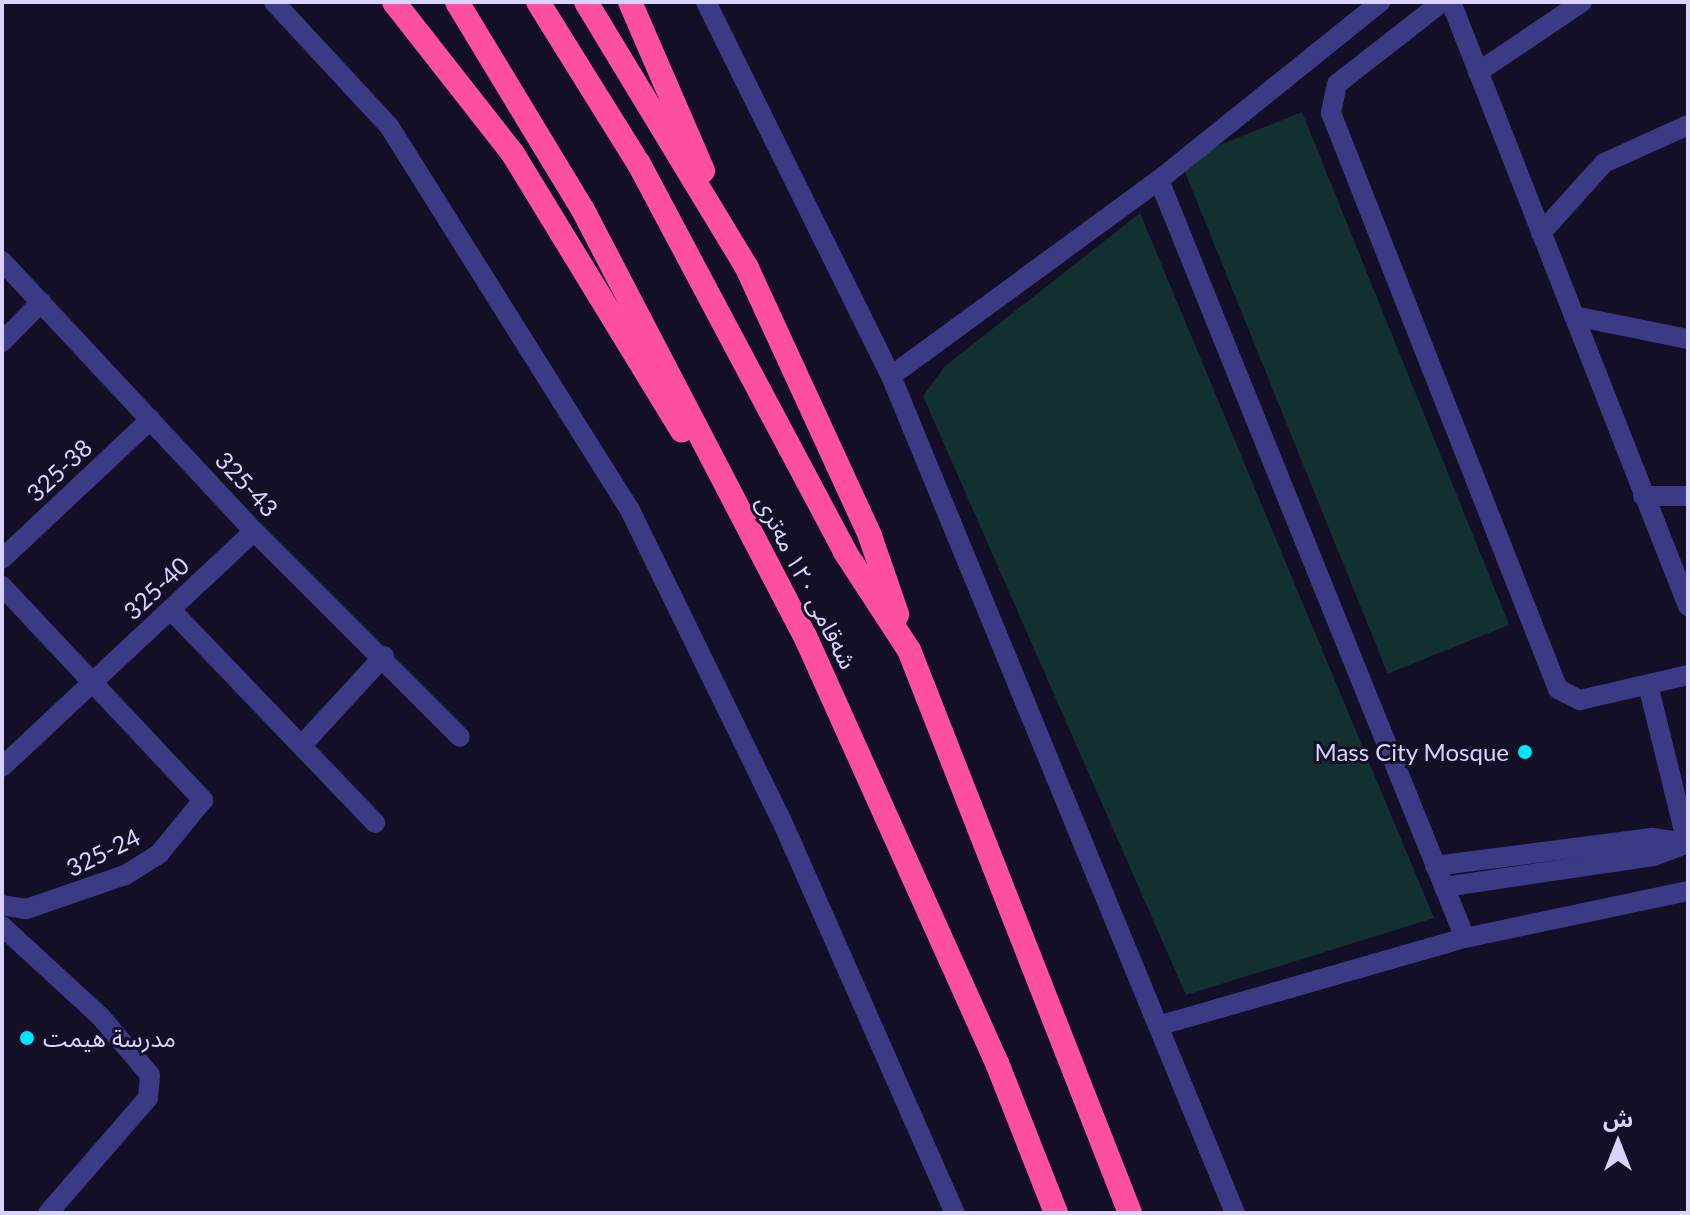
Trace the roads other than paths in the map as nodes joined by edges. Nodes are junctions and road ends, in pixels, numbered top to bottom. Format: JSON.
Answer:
{"nodes":[{"id":1,"x":274,"y":2,"type":"edge"},
{"id":2,"x":394,"y":2,"type":"edge"},
{"id":3,"x":449,"y":2,"type":"edge"},
{"id":4,"x":457,"y":2,"type":"edge"},
{"id":5,"x":538,"y":2,"type":"edge"},
{"id":6,"x":586,"y":2,"type":"edge"},
{"id":7,"x":630,"y":2,"type":"edge"},
{"id":8,"x":706,"y":2,"type":"edge"},
{"id":9,"x":1380,"y":2,"type":"edge"},
{"id":10,"x":1442,"y":2,"type":"edge"},
{"id":11,"x":1451,"y":2,"type":"edge"},
{"id":12,"x":1582,"y":2,"type":"edge"},
{"id":13,"x":494,"y":61,"type":"junction"},
{"id":14,"x":1478,"y":72,"type":"junction"},
{"id":15,"x":1688,"y":125,"type":"edge"},
{"id":16,"x":1159,"y":180,"type":"junction"},
{"id":17,"x":1541,"y":233,"type":"junction"},
{"id":18,"x":738,"y":250,"type":"junction"},
{"id":19,"x":2,"y":261,"type":"edge"},
{"id":20,"x":41,"y":302,"type":"junction"},
{"id":21,"x":1574,"y":316,"type":"junction"},
{"id":22,"x":1688,"y":339,"type":"edge"},
{"id":23,"x":2,"y":342,"type":"edge"},
{"id":24,"x":891,"y":376,"type":"junction"},
{"id":25,"x":151,"y":419,"type":"junction"},
{"id":26,"x":1643,"y":496,"type":"junction"},
{"id":27,"x":1688,"y":496,"type":"edge"},
{"id":28,"x":254,"y":531,"type":"junction"},
{"id":29,"x":2,"y":559,"type":"edge"},
{"id":30,"x":2,"y":586,"type":"edge"},
{"id":31,"x":1688,"y":606,"type":"edge"},
{"id":32,"x":171,"y":610,"type":"junction"},
{"id":33,"x":805,"y":636,"type":"junction"},
{"id":34,"x":909,"y":650,"type":"junction"},
{"id":35,"x":384,"y":656,"type":"junction"},
{"id":36,"x":1688,"y":675,"type":"edge"},
{"id":37,"x":93,"y":683,"type":"junction"},
{"id":38,"x":1648,"y":685,"type":"junction"},
{"id":39,"x":460,"y":737,"type":"dead end"},
{"id":40,"x":302,"y":745,"type":"junction"},
{"id":41,"x":2,"y":767,"type":"edge"},
{"id":42,"x":375,"y":823,"type":"dead end"},
{"id":43,"x":1688,"y":843,"type":"edge"},
{"id":44,"x":1486,"y":859,"type":"junction"},
{"id":45,"x":1435,"y":866,"type":"junction"},
{"id":46,"x":1491,"y":880,"type":"junction"},
{"id":47,"x":1444,"y":887,"type":"junction"},
{"id":48,"x":1688,"y":891,"type":"edge"},
{"id":49,"x":2,"y":905,"type":"edge"},
{"id":50,"x":2,"y":926,"type":"edge"},
{"id":51,"x":1465,"y":938,"type":"junction"},
{"id":52,"x":1161,"y":1025,"type":"junction"},
{"id":53,"x":48,"y":1213,"type":"edge"},
{"id":54,"x":955,"y":1213,"type":"edge"},
{"id":55,"x":1056,"y":1213,"type":"edge"},
{"id":56,"x":1130,"y":1213,"type":"edge"},
{"id":57,"x":1235,"y":1213,"type":"edge"}],
"edges":[{"from":1,"to":54,"type":"street"},
{"from":2,"to":33,"type":"highway"},
{"from":3,"to":13,"type":"highway"},
{"from":4,"to":13,"type":"highway","name":"شەقامی ١٢٠ مەتری"},
{"from":5,"to":34,"type":"highway","name":"شەقامی ١٢٠ مەتری"},
{"from":6,"to":18,"type":"highway"},
{"from":7,"to":18,"type":"highway"},
{"from":8,"to":24,"type":"street"},
{"from":9,"to":16,"type":"street"},
{"from":10,"to":38,"type":"street"},
{"from":11,"to":14,"type":"street"},
{"from":12,"to":14,"type":"street"},
{"from":13,"to":33,"type":"highway","name":"شەقامی ١٢٠ مەتری"},
{"from":14,"to":17,"type":"street"},
{"from":15,"to":17,"type":"street"},
{"from":16,"to":24,"type":"street"},
{"from":16,"to":45,"type":"street"},
{"from":17,"to":21,"type":"street"},
{"from":18,"to":34,"type":"highway"},
{"from":19,"to":20,"type":"street","name":"325-43"},
{"from":20,"to":23,"type":"street"},
{"from":20,"to":25,"type":"street","name":"325-43"},
{"from":21,"to":22,"type":"street"},
{"from":21,"to":26,"type":"street"},
{"from":24,"to":52,"type":"street"},
{"from":25,"to":28,"type":"street","name":"325-43"},
{"from":25,"to":29,"type":"street","name":"325-38"},
{"from":26,"to":27,"type":"street"},
{"from":26,"to":31,"type":"street"},
{"from":28,"to":32,"type":"street","name":"325-40"},
{"from":28,"to":35,"type":"street","name":"325-43"},
{"from":30,"to":37,"type":"street"},
{"from":32,"to":37,"type":"street","name":"325-40"},
{"from":32,"to":40,"type":"street"},
{"from":33,"to":55,"type":"highway","name":"شەقامی ١٢٠ مەتری"},
{"from":34,"to":56,"type":"highway","name":"شەقامی ١٢٠ مەتری"},
{"from":35,"to":39,"type":"street","name":"325-43"},
{"from":35,"to":40,"type":"street"},
{"from":36,"to":38,"type":"street"},
{"from":37,"to":41,"type":"street","name":"325-40"},
{"from":37,"to":49,"type":"street","name":"325-24"},
{"from":38,"to":43,"type":"street"},
{"from":40,"to":42,"type":"street"},
{"from":43,"to":44,"type":"street"},
{"from":43,"to":46,"type":"street"},
{"from":44,"to":45,"type":"street"},
{"from":44,"to":46,"type":"street"},
{"from":45,"to":47,"type":"street"},
{"from":46,"to":47,"type":"street"},
{"from":47,"to":51,"type":"street"},
{"from":48,"to":51,"type":"street"},
{"from":50,"to":53,"type":"street"},
{"from":51,"to":52,"type":"street"},
{"from":52,"to":57,"type":"street"}]}
